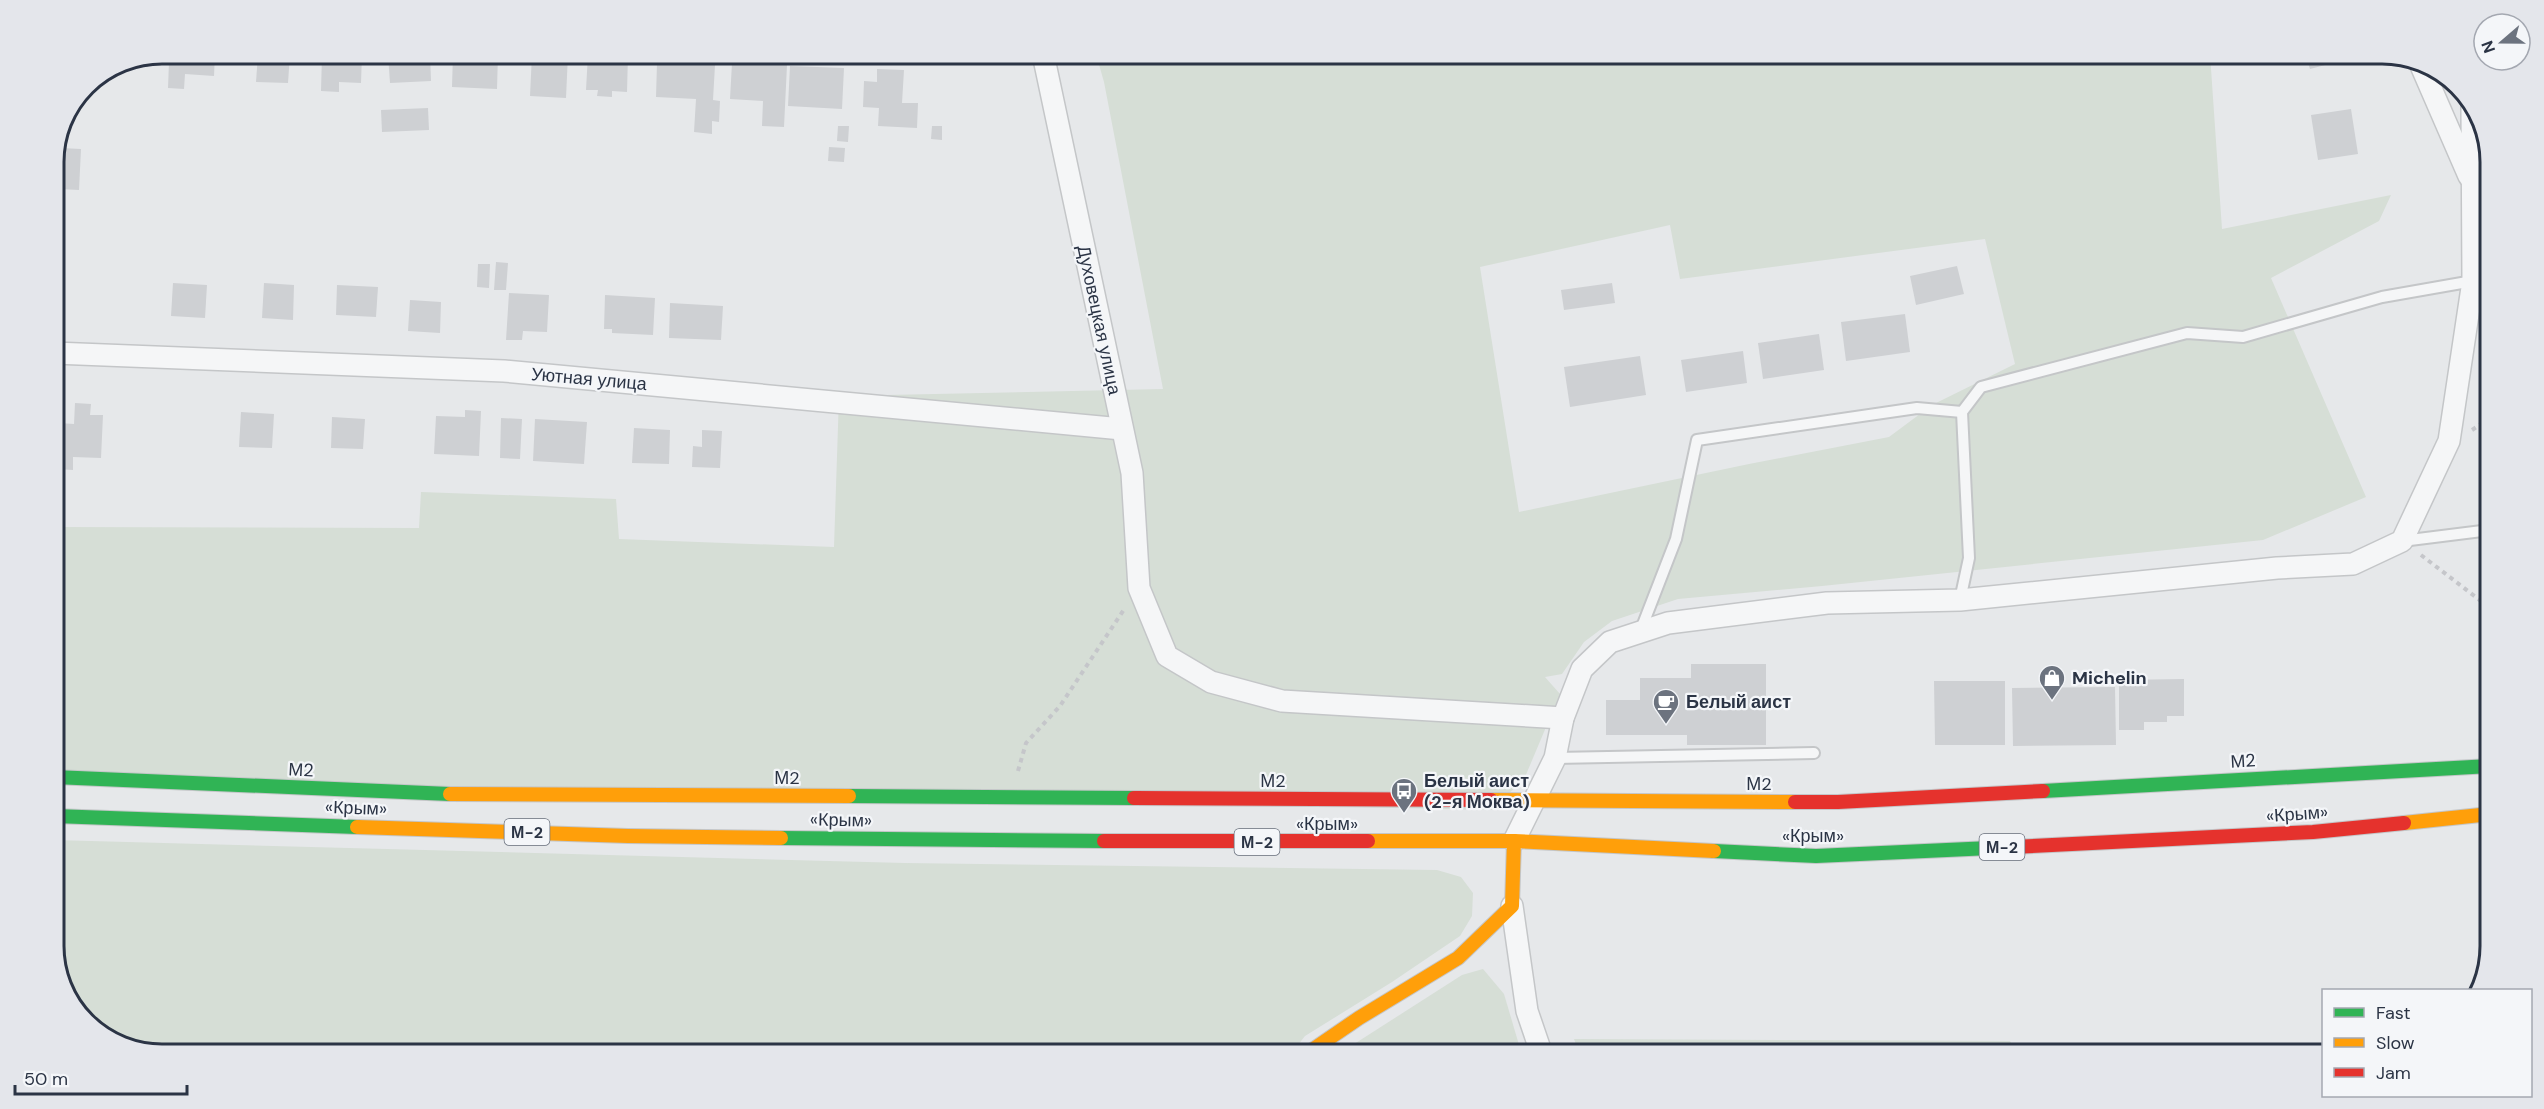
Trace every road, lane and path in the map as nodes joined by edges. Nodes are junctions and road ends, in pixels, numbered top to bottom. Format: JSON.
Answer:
{"nodes":[{"id":1,"x":1045,"y":64,"type":"edge"},
{"id":2,"x":2425,"y":75,"type":"edge"},
{"id":3,"x":2472,"y":126,"type":"edge"},
{"id":4,"x":2473,"y":185,"type":"junction"},
{"id":5,"x":2473,"y":281,"type":"junction"},
{"id":6,"x":65,"y":353,"type":"edge"},
{"id":7,"x":1962,"y":412,"type":"junction"},
{"id":8,"x":1122,"y":429,"type":"junction"},
{"id":9,"x":2479,"y":531,"type":"edge"},
{"id":10,"x":2402,"y":541,"type":"junction"},
{"id":11,"x":1139,"y":588,"type":"junction"},
{"id":12,"x":1960,"y":600,"type":"junction"},
{"id":13,"x":2480,"y":600,"type":"edge"},
{"id":14,"x":1640,"y":632,"type":"junction"},
{"id":15,"x":1563,"y":718,"type":"junction"},
{"id":16,"x":1814,"y":753,"type":"dead end"},
{"id":17,"x":1555,"y":758,"type":"junction"},
{"id":18,"x":2480,"y":767,"type":"edge"},
{"id":19,"x":65,"y":778,"type":"edge"},
{"id":20,"x":1010,"y":797,"type":"junction"},
{"id":21,"x":1533,"y":800,"type":"junction"},
{"id":22,"x":2480,"y":815,"type":"edge"},
{"id":23,"x":65,"y":816,"type":"edge"},
{"id":24,"x":1514,"y":841,"type":"junction"},
{"id":25,"x":1512,"y":906,"type":"junction"},
{"id":26,"x":1321,"y":1044,"type":"edge"},
{"id":27,"x":1538,"y":1044,"type":"edge"}],
"edges":[{"from":1,"to":8,"type":"street","name":"Духовецкая улица"},
{"from":2,"to":4,"type":"street"},
{"from":3,"to":4,"type":"street"},
{"from":4,"to":5,"type":"street"},
{"from":5,"to":7,"type":"lane"},
{"from":5,"to":10,"type":"street"},
{"from":6,"to":8,"type":"street","name":"Уютная улица"},
{"from":7,"to":12,"type":"lane"},
{"from":7,"to":14,"type":"lane"},
{"from":8,"to":11,"type":"street","name":"Духовецкая улица"},
{"from":9,"to":10,"type":"lane"},
{"from":10,"to":12,"type":"street"},
{"from":10,"to":13,"type":"path"},
{"from":11,"to":15,"type":"street","name":"Духовецкая улица"},
{"from":11,"to":20,"type":"path"},
{"from":12,"to":14,"type":"street"},
{"from":14,"to":15,"type":"street"},
{"from":15,"to":17,"type":"street"},
{"from":16,"to":17,"type":"lane"},
{"from":17,"to":21,"type":"street"},
{"from":18,"to":21,"type":"main road","name":"М2"},
{"from":19,"to":20,"type":"main road","name":"М2"},
{"from":20,"to":21,"type":"main road","name":"М2"},
{"from":21,"to":24,"type":"street"},
{"from":22,"to":24,"type":"main road","name":"«Крым»","number":"М-2"},
{"from":23,"to":24,"type":"main road","name":"«Крым»","number":"М-2"},
{"from":24,"to":25,"type":"main road"},
{"from":25,"to":26,"type":"main road"},
{"from":25,"to":27,"type":"street"}]}
